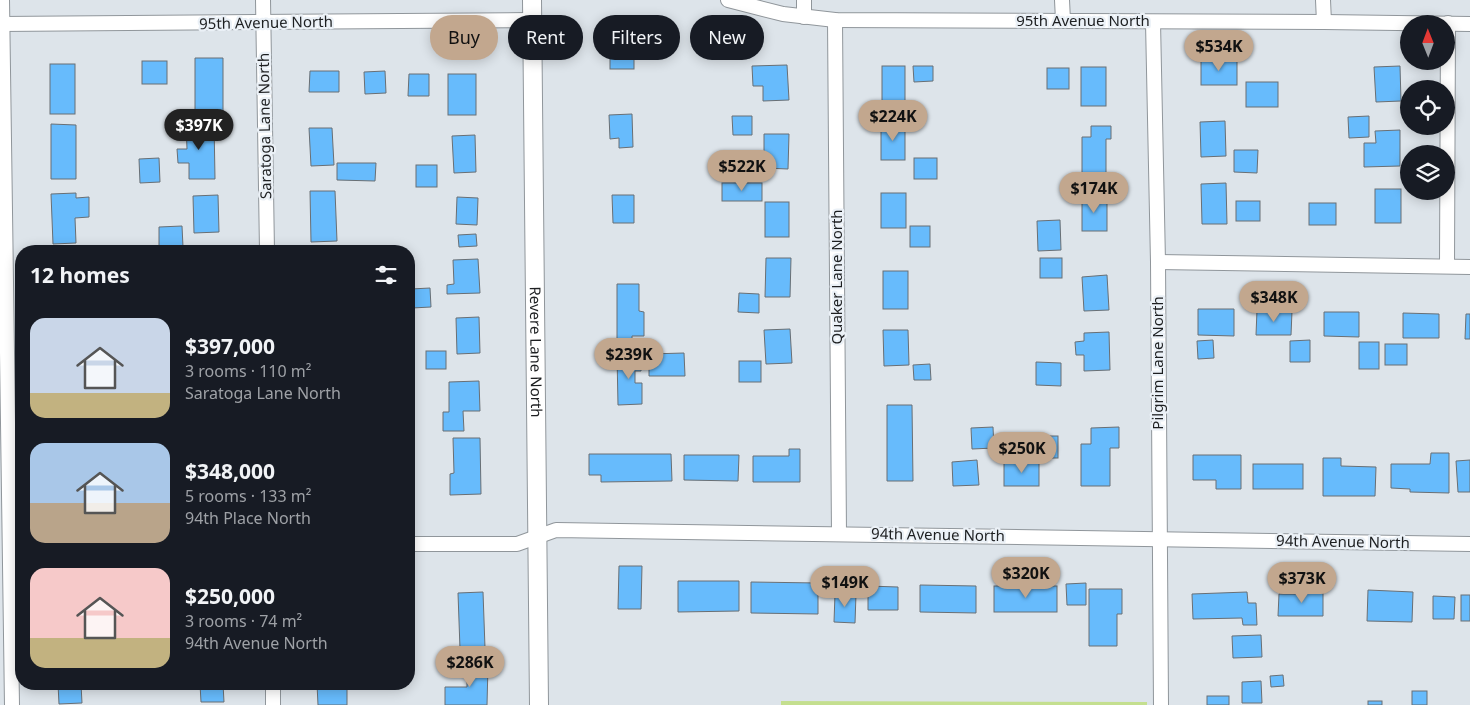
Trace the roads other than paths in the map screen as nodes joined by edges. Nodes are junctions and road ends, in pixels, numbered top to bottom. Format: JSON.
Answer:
{"nodes":[{"id":1,"x":2,"y":0,"type":"edge"},
{"id":2,"x":263,"y":0,"type":"edge"},
{"id":3,"x":532,"y":0,"type":"edge"},
{"id":4,"x":728,"y":0,"type":"edge"},
{"id":5,"x":804,"y":0,"type":"edge"},
{"id":6,"x":1062,"y":0,"type":"edge"},
{"id":7,"x":1323,"y":0,"type":"edge"},
{"id":8,"x":532,"y":15,"type":"edge"},
{"id":9,"x":804,"y":17,"type":"junction"},
{"id":10,"x":508,"y":20,"type":"edge"},
{"id":11,"x":835,"y":20,"type":"junction"},
{"id":12,"x":1062,"y":20,"type":"junction"},
{"id":13,"x":1153,"y":22,"type":"junction"},
{"id":14,"x":1324,"y":22,"type":"junction"},
{"id":15,"x":263,"y":23,"type":"junction"},
{"id":16,"x":1400,"y":23,"type":"edge"},
{"id":17,"x":1,"y":24,"type":"edge"},
{"id":18,"x":1455,"y":24,"type":"edge"},
{"id":19,"x":1470,"y":24,"type":"edge"},
{"id":20,"x":532,"y":60,"type":"edge"},
{"id":21,"x":1448,"y":70,"type":"edge"},
{"id":22,"x":267,"y":245,"type":"edge"},
{"id":23,"x":1158,"y":262,"type":"junction"},
{"id":24,"x":1447,"y":266,"type":"junction"},
{"id":25,"x":1470,"y":267,"type":"edge"},
{"id":26,"x":839,"y":534,"type":"junction"},
{"id":27,"x":537,"y":536,"type":"junction"},
{"id":28,"x":1159,"y":538,"type":"junction"},
{"id":29,"x":415,"y":544,"type":"edge"},
{"id":30,"x":1470,"y":544,"type":"edge"},
{"id":31,"x":10,"y":546,"type":"edge"},
{"id":32,"x":273,"y":690,"type":"edge"},
{"id":33,"x":12,"y":705,"type":"edge"},
{"id":34,"x":273,"y":705,"type":"edge"},
{"id":35,"x":539,"y":705,"type":"edge"},
{"id":36,"x":1161,"y":705,"type":"edge"}],
"edges":[{"from":1,"to":17,"type":"street"},
{"from":2,"to":15,"type":"street","name":"Saratoga Lane North"},
{"from":3,"to":8,"type":"street","name":"Revere Lane North"},
{"from":4,"to":9,"type":"street","name":"95th Avenue North"},
{"from":5,"to":9,"type":"street"},
{"from":6,"to":12,"type":"street"},
{"from":7,"to":14,"type":"street"},
{"from":9,"to":11,"type":"street","name":"95th Avenue North"},
{"from":10,"to":15,"type":"street","name":"95th Avenue North"},
{"from":11,"to":12,"type":"street","name":"95th Avenue North"},
{"from":11,"to":26,"type":"street","name":"Quaker Lane North"},
{"from":12,"to":13,"type":"street","name":"95th Avenue North"},
{"from":13,"to":14,"type":"street","name":"95th Avenue North"},
{"from":13,"to":23,"type":"street","name":"Pilgrim Lane North"},
{"from":14,"to":16,"type":"street","name":"95th Avenue North"},
{"from":15,"to":17,"type":"street","name":"95th Avenue North"},
{"from":15,"to":22,"type":"street","name":"Saratoga Lane North"},
{"from":17,"to":31,"type":"street"},
{"from":18,"to":19,"type":"street","name":"95th Avenue North"},
{"from":20,"to":27,"type":"street","name":"Revere Lane North"},
{"from":21,"to":24,"type":"street"},
{"from":23,"to":24,"type":"street"},
{"from":23,"to":28,"type":"street","name":"Pilgrim Lane North"},
{"from":24,"to":25,"type":"street"},
{"from":26,"to":27,"type":"street","name":"94th Avenue North"},
{"from":26,"to":28,"type":"street","name":"94th Avenue North"},
{"from":27,"to":29,"type":"street","name":"94th Avenue North"},
{"from":27,"to":35,"type":"street","name":"Revere Lane North"},
{"from":28,"to":30,"type":"street","name":"94th Avenue North"},
{"from":28,"to":36,"type":"street","name":"Pilgrim Lane North"},
{"from":31,"to":33,"type":"street"},
{"from":32,"to":34,"type":"street"}]}
